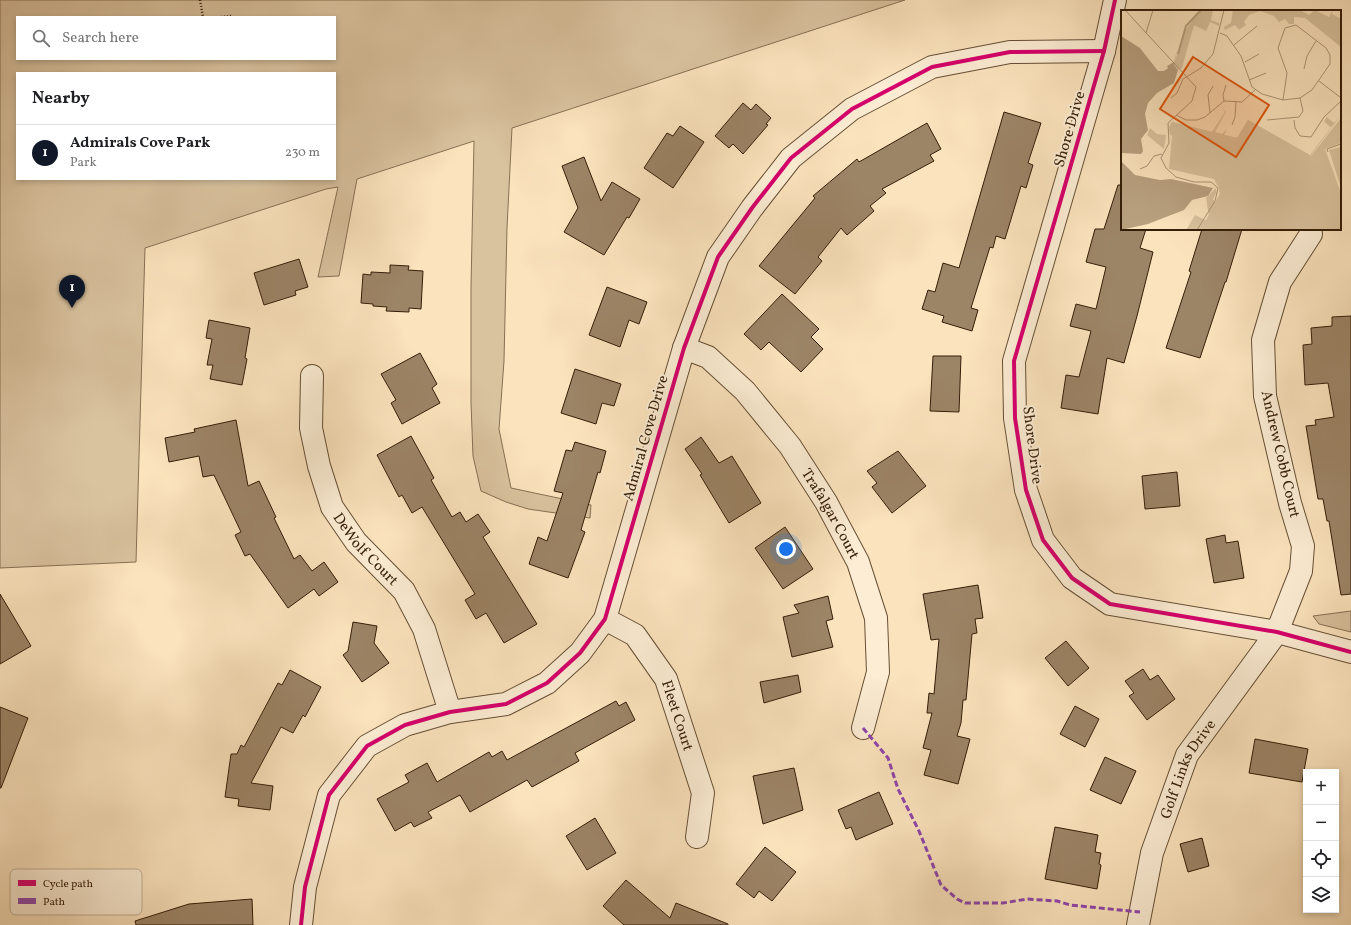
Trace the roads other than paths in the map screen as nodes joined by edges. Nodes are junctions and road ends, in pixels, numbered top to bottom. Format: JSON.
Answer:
{"nodes":[{"id":1,"x":1115,"y":0,"type":"edge"},
{"id":2,"x":1104,"y":51,"type":"junction"},
{"id":3,"x":1310,"y":234,"type":"dead end"},
{"id":4,"x":684,"y":348,"type":"junction"},
{"id":5,"x":312,"y":376,"type":"dead end"},
{"id":6,"x":605,"y":619,"type":"junction"},
{"id":7,"x":1278,"y":632,"type":"junction"},
{"id":8,"x":1351,"y":652,"type":"edge"},
{"id":9,"x":450,"y":712,"type":"junction"},
{"id":10,"x":863,"y":728,"type":"dead end"},
{"id":11,"x":697,"y":837,"type":"dead end"},
{"id":12,"x":301,"y":925,"type":"edge"},
{"id":13,"x":1138,"y":925,"type":"edge"}],
"edges":[{"from":1,"to":2,"type":"street","name":"Shore Drive"},
{"from":2,"to":4,"type":"street","name":"Admiral Cove Drive"},
{"from":2,"to":7,"type":"street","name":"Shore Drive"},
{"from":3,"to":7,"type":"street","name":"Andrew Cobb Court"},
{"from":4,"to":6,"type":"street","name":"Admiral Cove Drive"},
{"from":4,"to":10,"type":"street","name":"Trafalgar Court"},
{"from":5,"to":9,"type":"street","name":"DeWolf Court"},
{"from":6,"to":9,"type":"street","name":"Admiral Cove Drive"},
{"from":6,"to":11,"type":"street","name":"Fleet Court"},
{"from":7,"to":8,"type":"street","name":"Shore Drive"},
{"from":7,"to":13,"type":"street","name":"Golf Links Drive"},
{"from":9,"to":12,"type":"street","name":"Admiral Cove Drive"}]}
